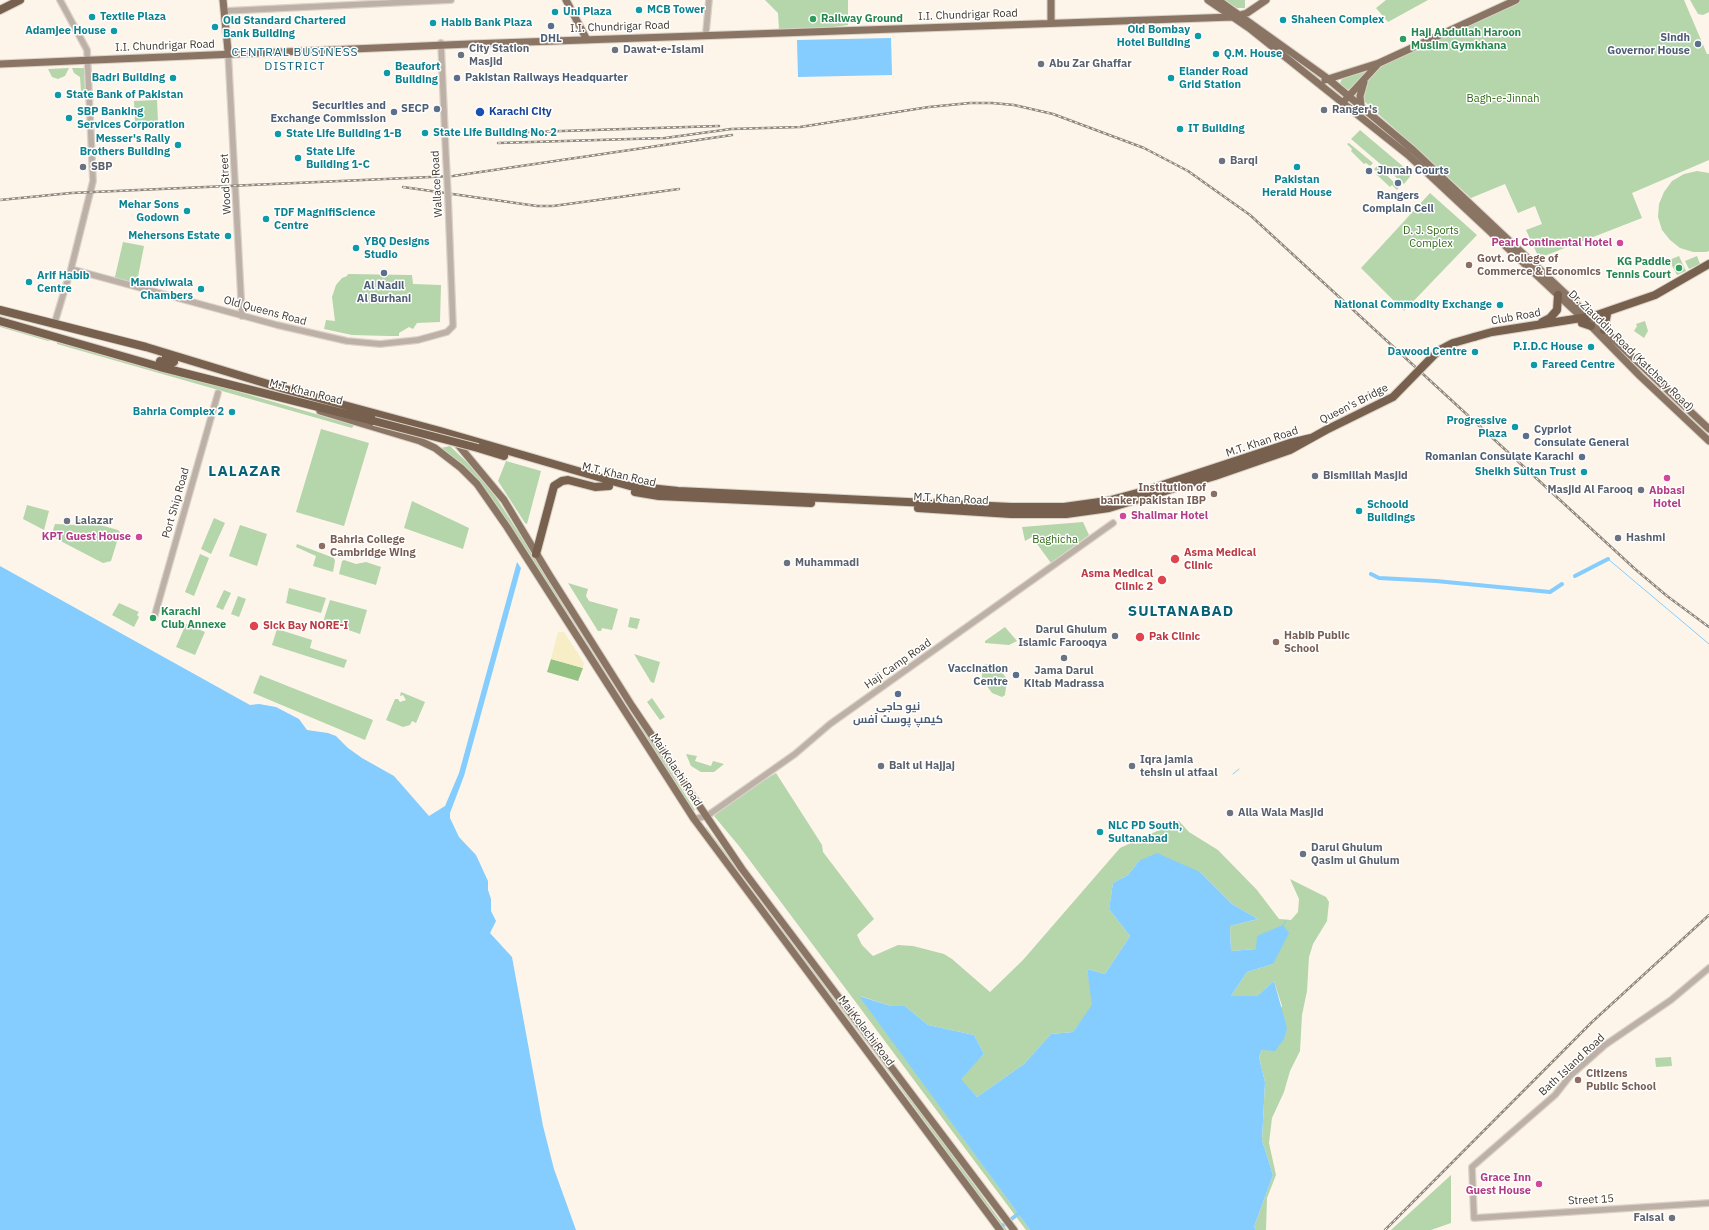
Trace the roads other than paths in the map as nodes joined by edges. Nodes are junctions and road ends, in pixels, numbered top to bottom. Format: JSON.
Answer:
{"nodes":[{"id":1,"x":20,"y":0,"type":"edge"},
{"id":2,"x":60,"y":0,"type":"edge"},
{"id":3,"x":223,"y":0,"type":"edge"},
{"id":4,"x":450,"y":0,"type":"edge"},
{"id":5,"x":566,"y":0,"type":"edge"},
{"id":6,"x":709,"y":0,"type":"edge"},
{"id":7,"x":1051,"y":0,"type":"edge"},
{"id":8,"x":1208,"y":0,"type":"edge"},
{"id":9,"x":1218,"y":0,"type":"edge"},
{"id":10,"x":1258,"y":0,"type":"edge"},
{"id":11,"x":1266,"y":0,"type":"edge"},
{"id":12,"x":1516,"y":0,"type":"edge"},
{"id":13,"x":0,"y":10,"type":"edge"},
{"id":14,"x":224,"y":11,"type":"junction"},
{"id":15,"x":1235,"y":14,"type":"junction"},
{"id":16,"x":1051,"y":21,"type":"junction"},
{"id":17,"x":706,"y":32,"type":"junction"},
{"id":18,"x":586,"y":38,"type":"junction"},
{"id":19,"x":441,"y":44,"type":"junction"},
{"id":20,"x":228,"y":52,"type":"junction"},
{"id":21,"x":88,"y":58,"type":"junction"},
{"id":22,"x":0,"y":61,"type":"edge"},
{"id":23,"x":1379,"y":63,"type":"junction"},
{"id":24,"x":0,"y":64,"type":"edge"},
{"id":25,"x":1327,"y":78,"type":"junction"},
{"id":26,"x":1365,"y":80,"type":"junction"},
{"id":27,"x":1321,"y":84,"type":"junction"},
{"id":28,"x":1349,"y":96,"type":"junction"},
{"id":29,"x":1343,"y":102,"type":"junction"},
{"id":30,"x":1360,"y":106,"type":"junction"},
{"id":31,"x":1709,"y":264,"type":"edge"},
{"id":32,"x":1709,"y":268,"type":"edge"},
{"id":33,"x":71,"y":269,"type":"junction"},
{"id":34,"x":1558,"y":295,"type":"junction"},
{"id":35,"x":0,"y":310,"type":"edge"},
{"id":36,"x":1603,"y":314,"type":"junction"},
{"id":37,"x":242,"y":316,"type":"junction"},
{"id":38,"x":1588,"y":320,"type":"junction"},
{"id":39,"x":0,"y":321,"type":"edge"},
{"id":40,"x":54,"y":325,"type":"junction"},
{"id":41,"x":1536,"y":325,"type":"junction"},
{"id":42,"x":453,"y":326,"type":"joint"},
{"id":43,"x":1604,"y":330,"type":"junction"},
{"id":44,"x":1483,"y":335,"type":"junction"},
{"id":45,"x":114,"y":339,"type":"junction"},
{"id":46,"x":87,"y":346,"type":"junction"},
{"id":47,"x":223,"y":382,"type":"junction"},
{"id":48,"x":277,"y":387,"type":"junction"},
{"id":49,"x":218,"y":393,"type":"dead end"},
{"id":50,"x":283,"y":398,"type":"junction"},
{"id":51,"x":440,"y":431,"type":"junction"},
{"id":52,"x":1708,"y":434,"type":"edge"},
{"id":53,"x":1311,"y":438,"type":"junction"},
{"id":54,"x":556,"y":468,"type":"junction"},
{"id":55,"x":609,"y":486,"type":"junction"},
{"id":56,"x":1113,"y":523,"type":"dead end"},
{"id":57,"x":536,"y":554,"type":"junction"},
{"id":58,"x":154,"y":618,"type":"dead end"},
{"id":59,"x":707,"y":816,"type":"junction"},
{"id":60,"x":694,"y":819,"type":"junction"},
{"id":61,"x":1709,"y":968,"type":"edge"},
{"id":62,"x":1709,"y":1203,"type":"edge"},
{"id":63,"x":1474,"y":1218,"type":"joint"},
{"id":64,"x":1000,"y":1230,"type":"edge"},
{"id":65,"x":1014,"y":1230,"type":"edge"}],
"edges":[{"from":1,"to":13,"type":"highway"},
{"from":2,"to":21,"type":"street"},
{"from":3,"to":14,"type":"main road"},
{"from":4,"to":14,"type":"street"},
{"from":5,"to":18,"type":"main road"},
{"from":6,"to":17,"type":"street"},
{"from":7,"to":16,"type":"main road"},
{"from":8,"to":15,"type":"main road","name":"Dr. Ziauddin Road (Katchery Road)"},
{"from":9,"to":15,"type":"main road","name":"Dr. Ziauddin Road (Katchery Road)"},
{"from":10,"to":15,"type":"main road"},
{"from":11,"to":15,"type":"main road"},
{"from":12,"to":23,"type":"main road"},
{"from":14,"to":20,"type":"main road"},
{"from":15,"to":16,"type":"main road","name":"I.I. Chundrigar Road"},
{"from":15,"to":25,"type":"main road","name":"Dr. Ziauddin Road (Katchery Road)"},
{"from":15,"to":27,"type":"main road","name":"Dr. Ziauddin Road (Katchery Road)"},
{"from":16,"to":17,"type":"main road","name":"I.I. Chundrigar Road"},
{"from":16,"to":18,"type":"main road","name":"I.I. Chundrigar Road"},
{"from":17,"to":18,"type":"main road","name":"I.I. Chundrigar Road"},
{"from":18,"to":19,"type":"main road","name":"I.I. Chundrigar Road"},
{"from":19,"to":20,"type":"main road","name":"I.I. Chundrigar Road"},
{"from":19,"to":42,"type":"street","name":"Wallace Road","bridge":true},
{"from":20,"to":21,"type":"main road","name":"I.I. Chundrigar Road"},
{"from":20,"to":37,"type":"street","name":"Wood Street"},
{"from":21,"to":22,"type":"main road","name":"I.I. Chundrigar Road"},
{"from":21,"to":24,"type":"main road","name":"I.I. Chundrigar Road"},
{"from":21,"to":33,"type":"street"},
{"from":23,"to":25,"type":"main road"},
{"from":23,"to":26,"type":"main road"},
{"from":25,"to":27,"type":"main road"},
{"from":25,"to":28,"type":"main road","name":"Dr. Ziauddin Road (Katchery Road)"},
{"from":26,"to":28,"type":"main road"},
{"from":26,"to":30,"type":"main road"},
{"from":27,"to":29,"type":"main road","name":"Dr. Ziauddin Road (Katchery Road)"},
{"from":28,"to":29,"type":"main road"},
{"from":28,"to":30,"type":"main road","name":"Dr. Ziauddin Road (Katchery Road)"},
{"from":29,"to":34,"type":"main road","name":"Dr. Ziauddin Road (Katchery Road)"},
{"from":30,"to":38,"type":"main road","name":"Dr. Ziauddin Road (Katchery Road)"},
{"from":31,"to":36,"type":"highway","name":"Club Road"},
{"from":32,"to":36,"type":"highway","name":"Club Road"},
{"from":33,"to":37,"type":"street","name":"Old Queens Road"},
{"from":33,"to":40,"type":"street"},
{"from":34,"to":38,"type":"main road","name":"Dr. Ziauddin Road (Katchery Road)"},
{"from":34,"to":41,"type":"highway"},
{"from":35,"to":40,"type":"highway","name":"M.T. Khan Road"},
{"from":36,"to":38,"type":"highway","name":"Club Road"},
{"from":36,"to":43,"type":"highway"},
{"from":37,"to":42,"type":"street","name":"Old Queens Road"},
{"from":38,"to":41,"type":"highway","name":"Club Road"},
{"from":38,"to":43,"type":"main road"},
{"from":38,"to":44,"type":"highway","name":"Club Road"},
{"from":38,"to":52,"type":"main road","name":"Dr. Ziauddin Road (Katchery Road)"},
{"from":39,"to":46,"type":"highway","name":"M.T. Khan Road"},
{"from":40,"to":45,"type":"highway","name":"M.T. Khan Road"},
{"from":41,"to":44,"type":"highway","name":"Club Road"},
{"from":43,"to":52,"type":"main road"},
{"from":44,"to":53,"type":"highway","name":"Queen's Bridge","bridge":true},
{"from":45,"to":46,"type":"highway"},
{"from":45,"to":48,"type":"highway","name":"M.T. Khan Road"},
{"from":46,"to":47,"type":"highway","name":"M.T. Khan Road"},
{"from":47,"to":48,"type":"highway"},
{"from":47,"to":50,"type":"highway","name":"M.T. Khan Road"},
{"from":48,"to":51,"type":"highway","name":"M.T. Khan Road"},
{"from":49,"to":58,"type":"street","name":"Port Ship Road"},
{"from":50,"to":54,"type":"highway","name":"M.T. Khan Road","bridge":true},
{"from":50,"to":60,"type":"main road","name":"Mai Kolachi Road"},
{"from":51,"to":54,"type":"highway","name":"M.T. Khan Road"},
{"from":51,"to":57,"type":"main road","name":"Mai Kolachi Road"},
{"from":53,"to":54,"type":"highway","name":"M.T. Khan Road"},
{"from":53,"to":55,"type":"highway","name":"M.T. Khan Road"},
{"from":54,"to":55,"type":"highway","name":"M.T. Khan Road"},
{"from":55,"to":57,"type":"highway"},
{"from":56,"to":59,"type":"street","name":"Haji Camp Road"},
{"from":57,"to":59,"type":"main road","name":"Mai Kolachi Road"},
{"from":59,"to":60,"type":"street","name":"Haji Camp Road"},
{"from":59,"to":65,"type":"main road","name":"Mai Kolachi Road"},
{"from":60,"to":64,"type":"main road","name":"Mai Kolachi Road"},
{"from":61,"to":63,"type":"street","name":"Bath Island Road"},
{"from":62,"to":63,"type":"street","name":"Street 15"}]}
